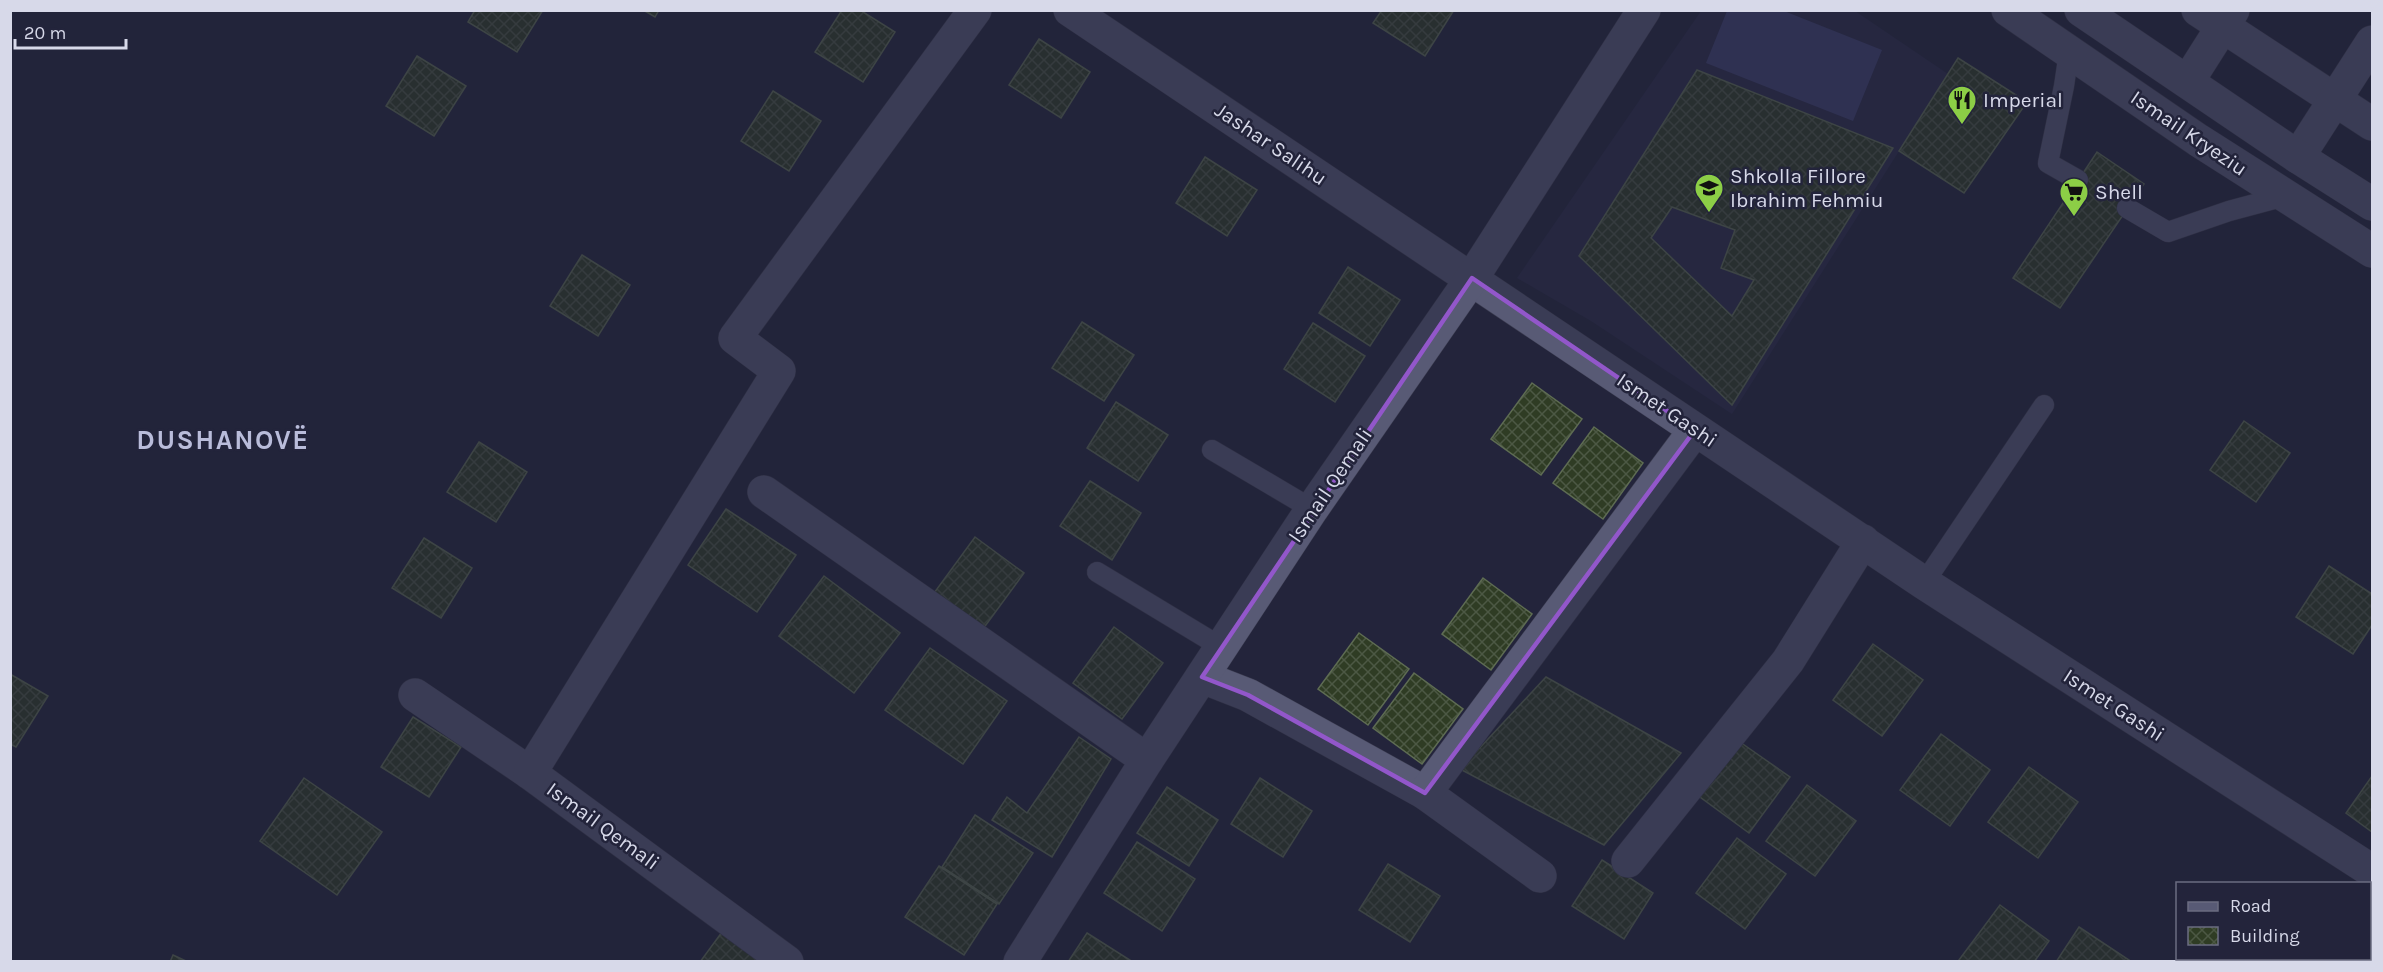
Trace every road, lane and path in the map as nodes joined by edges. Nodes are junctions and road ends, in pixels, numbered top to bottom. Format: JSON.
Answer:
{"nodes":[{"id":1,"x":975,"y":10,"type":"edge"},
{"id":2,"x":1070,"y":10,"type":"edge"},
{"id":3,"x":1644,"y":10,"type":"edge"},
{"id":4,"x":2008,"y":10,"type":"edge"},
{"id":5,"x":2081,"y":10,"type":"edge"},
{"id":6,"x":2218,"y":16,"type":"edge"},
{"id":7,"x":2373,"y":42,"type":"edge"},
{"id":8,"x":2068,"y":52,"type":"junction"},
{"id":9,"x":2188,"y":81,"type":"junction"},
{"id":10,"x":2335,"y":100,"type":"junction"},
{"id":11,"x":2373,"y":124,"type":"edge"},
{"id":12,"x":2298,"y":158,"type":"junction"},
{"id":13,"x":2078,"y":180,"type":"dead end"},
{"id":14,"x":2285,"y":196,"type":"junction"},
{"id":15,"x":2373,"y":204,"type":"edge"},
{"id":16,"x":2127,"y":208,"type":"dead end"},
{"id":17,"x":2373,"y":251,"type":"edge"},
{"id":18,"x":1472,"y":278,"type":"junction"},
{"id":19,"x":2044,"y":405,"type":"dead end"},
{"id":20,"x":1695,"y":430,"type":"junction"},
{"id":21,"x":1212,"y":450,"type":"dead end"},
{"id":22,"x":764,"y":492,"type":"dead end"},
{"id":23,"x":1312,"y":509,"type":"junction"},
{"id":24,"x":1863,"y":541,"type":"junction"},
{"id":25,"x":1097,"y":572,"type":"dead end"},
{"id":26,"x":1924,"y":583,"type":"junction"},
{"id":27,"x":1221,"y":647,"type":"junction"},
{"id":28,"x":1202,"y":677,"type":"junction"},
{"id":29,"x":415,"y":695,"type":"dead end"},
{"id":30,"x":1147,"y":760,"type":"junction"},
{"id":31,"x":530,"y":773,"type":"junction"},
{"id":32,"x":1425,"y":793,"type":"junction"},
{"id":33,"x":1628,"y":861,"type":"dead end"},
{"id":34,"x":2366,"y":874,"type":"edge"},
{"id":35,"x":1540,"y":876,"type":"dead end"},
{"id":36,"x":787,"y":962,"type":"edge"},
{"id":37,"x":1020,"y":962,"type":"edge"}],
"edges":[{"from":1,"to":31,"type":"street"},
{"from":2,"to":18,"type":"street","name":"Jashar Salihu"},
{"from":3,"to":18,"type":"street","name":"Ismail Qemali"},
{"from":4,"to":8,"type":"street","name":"Ismail Kryeziu"},
{"from":5,"to":9,"type":"street","name":"Ismail Kryeziu"},
{"from":6,"to":9,"type":"street"},
{"from":6,"to":10,"type":"street"},
{"from":7,"to":10,"type":"street"},
{"from":8,"to":13,"type":"lane"},
{"from":8,"to":14,"type":"street","name":"Ismail Kryeziu"},
{"from":9,"to":12,"type":"street","name":"Ismail Kryeziu"},
{"from":10,"to":11,"type":"street"},
{"from":10,"to":12,"type":"street"},
{"from":12,"to":15,"type":"street","name":"Ismail Kryeziu"},
{"from":14,"to":16,"type":"lane"},
{"from":14,"to":17,"type":"street","name":"Ismail Kryeziu"},
{"from":18,"to":20,"type":"street","name":"Ismet Gashi"},
{"from":18,"to":23,"type":"street","name":"Ismail Qemali"},
{"from":19,"to":26,"type":"lane"},
{"from":20,"to":24,"type":"street","name":"Ismet Gashi"},
{"from":20,"to":32,"type":"street"},
{"from":21,"to":23,"type":"lane"},
{"from":22,"to":30,"type":"street"},
{"from":23,"to":27,"type":"street","name":"Ismail Qemali"},
{"from":24,"to":26,"type":"street","name":"Ismet Gashi"},
{"from":24,"to":33,"type":"street"},
{"from":25,"to":27,"type":"lane"},
{"from":26,"to":34,"type":"street","name":"Ismet Gashi"},
{"from":27,"to":28,"type":"street","name":"Ismail Qemali"},
{"from":28,"to":30,"type":"street","name":"Ismail Qemali"},
{"from":28,"to":32,"type":"street"},
{"from":29,"to":31,"type":"street","name":"Ismail Qemali"},
{"from":30,"to":37,"type":"street","name":"Ismail Qemali"},
{"from":31,"to":36,"type":"street","name":"Ismail Qemali"},
{"from":32,"to":35,"type":"street"}]}
